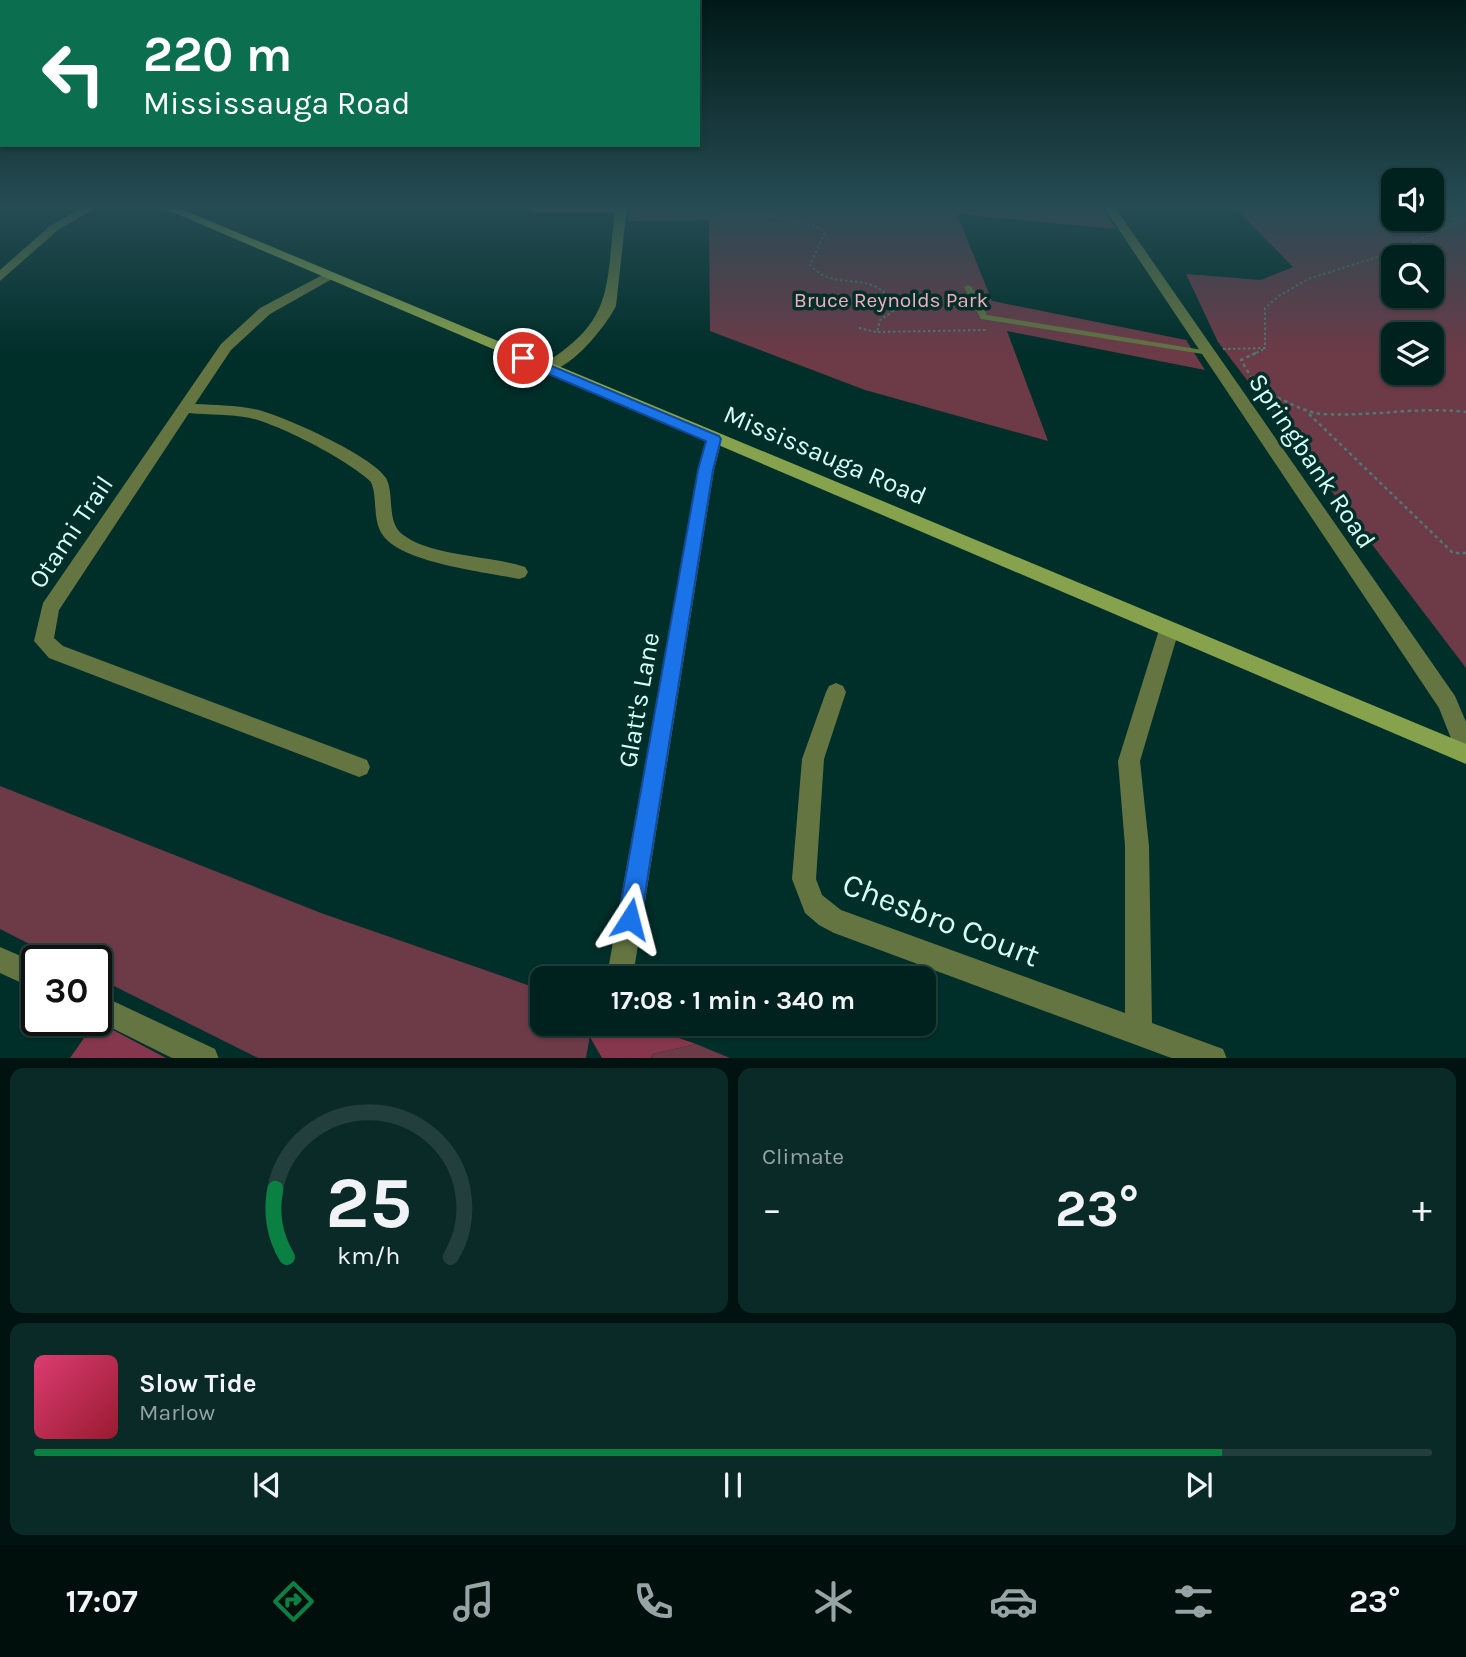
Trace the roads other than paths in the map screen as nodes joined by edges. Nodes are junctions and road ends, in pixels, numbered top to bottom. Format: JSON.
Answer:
{"nodes":[{"id":1,"x":24,"y":255,"type":"edge"},
{"id":2,"x":279,"y":255,"type":"edge"},
{"id":3,"x":615,"y":255,"type":"edge"},
{"id":4,"x":1142,"y":255,"type":"edge"},
{"id":5,"x":328,"y":276,"type":"junction"},
{"id":6,"x":0,"y":277,"type":"edge"},
{"id":7,"x":968,"y":287,"type":"dead end"},
{"id":8,"x":1208,"y":351,"type":"junction"},
{"id":9,"x":547,"y":368,"type":"junction"},
{"id":10,"x":186,"y":408,"type":"junction"},
{"id":11,"x":714,"y":439,"type":"junction"},
{"id":12,"x":519,"y":572,"type":"dead end"},
{"id":13,"x":1169,"y":630,"type":"junction"},
{"id":14,"x":836,"y":692,"type":"dead end"},
{"id":15,"x":1466,"y":749,"type":"edge"},
{"id":16,"x":1466,"y":754,"type":"edge"},
{"id":17,"x":359,"y":767,"type":"dead end"},
{"id":18,"x":0,"y":960,"type":"edge"},
{"id":19,"x":622,"y":966,"type":"edge"},
{"id":20,"x":21,"y":970,"type":"edge"},
{"id":21,"x":112,"y":1014,"type":"edge"},
{"id":22,"x":1139,"y":1031,"type":"junction"},
{"id":23,"x":203,"y":1058,"type":"edge"},
{"id":24,"x":1210,"y":1058,"type":"edge"}],
"edges":[{"from":1,"to":6,"type":"street"},
{"from":2,"to":5,"type":"main road","name":"Mississauga Road"},
{"from":3,"to":9,"type":"street"},
{"from":4,"to":8,"type":"street","name":"Springbank Road"},
{"from":5,"to":9,"type":"main road","name":"Mississauga Road"},
{"from":5,"to":10,"type":"street","name":"Otami Trail"},
{"from":7,"to":8,"type":"lane"},
{"from":8,"to":15,"type":"street","name":"Springbank Road"},
{"from":9,"to":11,"type":"main road","name":"Mississauga Road"},
{"from":10,"to":12,"type":"street"},
{"from":10,"to":17,"type":"street","name":"Otami Trail"},
{"from":11,"to":13,"type":"main road","name":"Mississauga Road"},
{"from":11,"to":19,"type":"street","name":"Glatt's Lane"},
{"from":13,"to":16,"type":"main road","name":"Mississauga Road"},
{"from":13,"to":22,"type":"street"},
{"from":14,"to":22,"type":"street","name":"Chesbro Court"},
{"from":18,"to":20,"type":"street"},
{"from":21,"to":23,"type":"street"},
{"from":22,"to":24,"type":"street","name":"Chesbro Court"}]}
